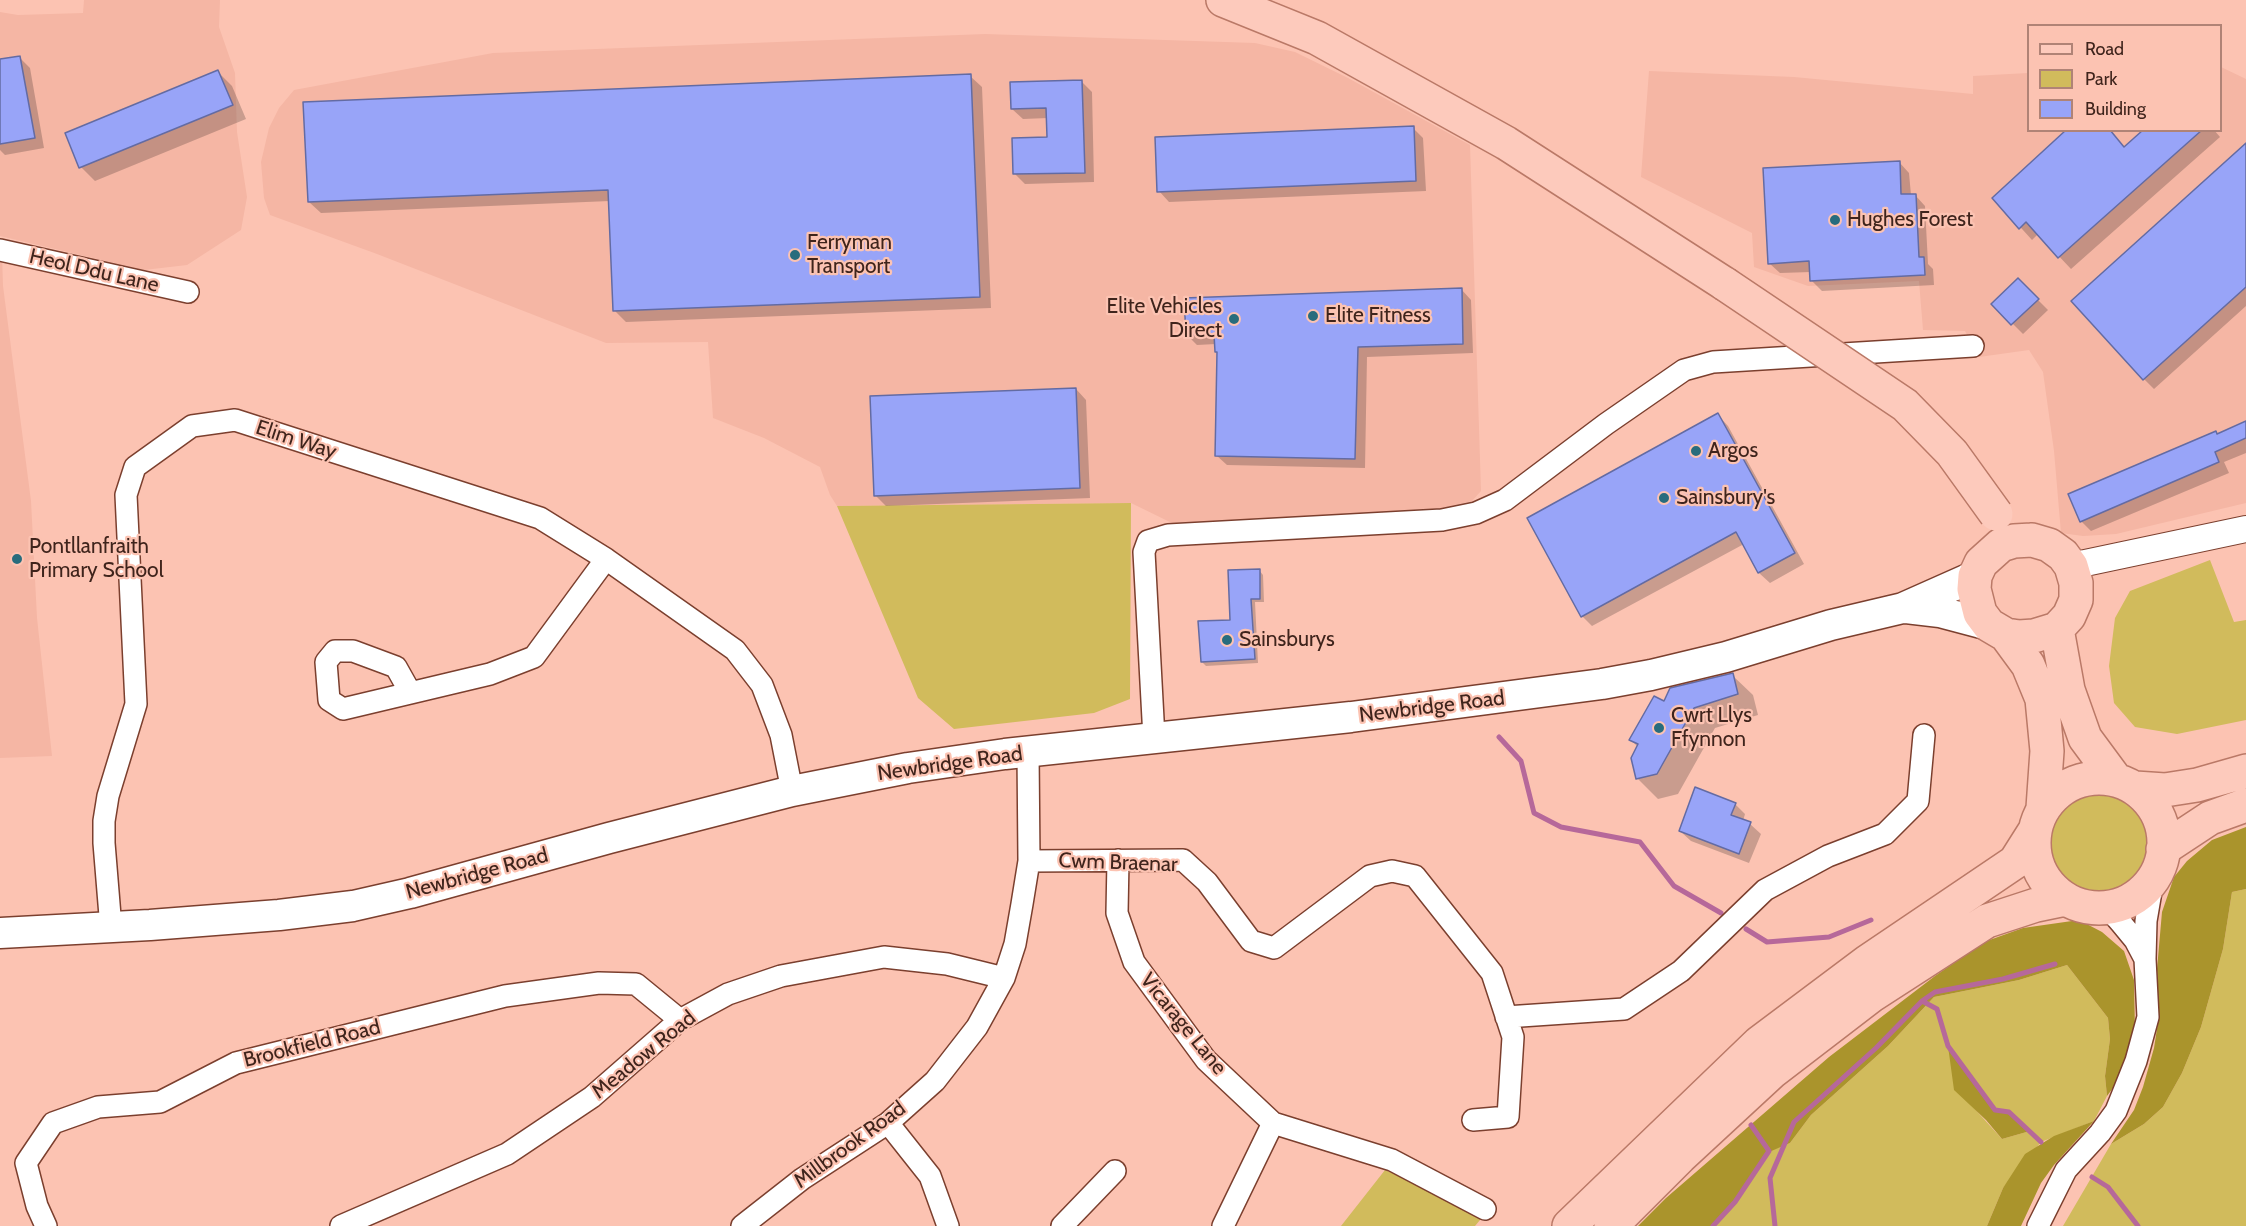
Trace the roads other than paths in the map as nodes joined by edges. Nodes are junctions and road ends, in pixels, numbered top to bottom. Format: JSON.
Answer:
{"nodes":[{"id":1,"x":1223,"y":0,"type":"edge"},
{"id":2,"x":0,"y":250,"type":"edge"},
{"id":3,"x":188,"y":292,"type":"dead end"},
{"id":4,"x":1973,"y":346,"type":"dead end"},
{"id":5,"x":2246,"y":529,"type":"edge"},
{"id":6,"x":2014,"y":541,"type":"junction"},
{"id":7,"x":606,"y":559,"type":"junction"},
{"id":8,"x":2071,"y":566,"type":"junction"},
{"id":9,"x":1975,"y":576,"type":"junction"},
{"id":10,"x":1903,"y":608,"type":"junction"},
{"id":11,"x":2057,"y":629,"type":"junction"},
{"id":12,"x":1998,"y":630,"type":"junction"},
{"id":13,"x":410,"y":692,"type":"dead end"},
{"id":14,"x":1924,"y":735,"type":"dead end"},
{"id":15,"x":1154,"y":738,"type":"junction"},
{"id":16,"x":1028,"y":752,"type":"junction"},
{"id":17,"x":2246,"y":771,"type":"edge"},
{"id":18,"x":2126,"y":784,"type":"junction"},
{"id":19,"x":792,"y":790,"type":"junction"},
{"id":20,"x":2246,"y":805,"type":"edge"},
{"id":21,"x":2039,"y":820,"type":"junction"},
{"id":22,"x":2163,"y":849,"type":"junction"},
{"id":23,"x":1118,"y":860,"type":"junction"},
{"id":24,"x":1029,"y":861,"type":"junction"},
{"id":25,"x":2153,"y":880,"type":"junction"},
{"id":26,"x":2065,"y":899,"type":"junction"},
{"id":27,"x":2102,"y":908,"type":"junction"},
{"id":28,"x":111,"y":928,"type":"junction"},
{"id":29,"x":0,"y":933,"type":"edge"},
{"id":30,"x":2145,"y":959,"type":"junction"},
{"id":31,"x":1004,"y":978,"type":"junction"},
{"id":32,"x":1506,"y":1017,"type":"junction"},
{"id":33,"x":680,"y":1020,"type":"junction"},
{"id":34,"x":1473,"y":1120,"type":"dead end"},
{"id":35,"x":888,"y":1123,"type":"junction"},
{"id":36,"x":1274,"y":1123,"type":"junction"},
{"id":37,"x":1114,"y":1171,"type":"dead end"},
{"id":38,"x":1485,"y":1209,"type":"dead end"},
{"id":39,"x":46,"y":1226,"type":"edge"},
{"id":40,"x":341,"y":1226,"type":"edge"},
{"id":41,"x":742,"y":1226,"type":"edge"},
{"id":42,"x":948,"y":1226,"type":"edge"},
{"id":43,"x":1062,"y":1226,"type":"edge"},
{"id":44,"x":1223,"y":1226,"type":"edge"},
{"id":45,"x":1569,"y":1226,"type":"edge"},
{"id":46,"x":1611,"y":1226,"type":"edge"},
{"id":47,"x":2038,"y":1226,"type":"edge"}],
"edges":[{"from":1,"to":6,"type":"main road","bridge":true},
{"from":2,"to":3,"type":"street","name":"Heol Ddu Lane"},
{"from":4,"to":15,"type":"street"},
{"from":5,"to":8,"type":"street"},
{"from":6,"to":8,"type":"main road"},
{"from":6,"to":9,"type":"main road"},
{"from":7,"to":13,"type":"street"},
{"from":7,"to":19,"type":"street","name":"Elim Way"},
{"from":7,"to":28,"type":"street","name":"Elim Way"},
{"from":8,"to":11,"type":"main road"},
{"from":9,"to":10,"type":"main road","name":"Newbridge Road"},
{"from":9,"to":12,"type":"main road"},
{"from":10,"to":12,"type":"main road","name":"Newbridge Road"},
{"from":10,"to":15,"type":"main road","name":"Newbridge Road"},
{"from":11,"to":12,"type":"main road"},
{"from":11,"to":18,"type":"main road"},
{"from":12,"to":21,"type":"main road"},
{"from":14,"to":32,"type":"street"},
{"from":15,"to":16,"type":"main road","name":"Newbridge Road"},
{"from":16,"to":19,"type":"main road","name":"Newbridge Road"},
{"from":16,"to":24,"type":"street","name":"Millbrook Road"},
{"from":17,"to":18,"type":"main road"},
{"from":18,"to":21,"type":"main road"},
{"from":18,"to":22,"type":"main road"},
{"from":19,"to":28,"type":"main road","name":"Newbridge Road"},
{"from":20,"to":22,"type":"main road"},
{"from":21,"to":26,"type":"main road"},
{"from":21,"to":45,"type":"main road"},
{"from":22,"to":25,"type":"main road"},
{"from":23,"to":24,"type":"street","name":"Cwm Braenar"},
{"from":23,"to":32,"type":"street","name":"Cwm Braenar"},
{"from":23,"to":36,"type":"street","name":"Vicarage Lane"},
{"from":24,"to":31,"type":"street","name":"Millbrook Road"},
{"from":25,"to":27,"type":"main road"},
{"from":25,"to":30,"type":"street"},
{"from":26,"to":27,"type":"main road"},
{"from":26,"to":46,"type":"main road"},
{"from":27,"to":30,"type":"street"},
{"from":28,"to":29,"type":"main road","name":"Newbridge Road"},
{"from":30,"to":47,"type":"street"},
{"from":31,"to":33,"type":"street","name":"Meadow Road"},
{"from":31,"to":35,"type":"street","name":"Millbrook Road"},
{"from":32,"to":34,"type":"street","name":"Cwm Braenar"},
{"from":33,"to":39,"type":"street","name":"Brookfield Road"},
{"from":33,"to":40,"type":"street","name":"Meadow Road"},
{"from":35,"to":41,"type":"street","name":"Millbrook Road"},
{"from":35,"to":42,"type":"street"},
{"from":36,"to":38,"type":"street","name":"Vicarage Lane"},
{"from":36,"to":44,"type":"street"},
{"from":37,"to":43,"type":"street"}]}
